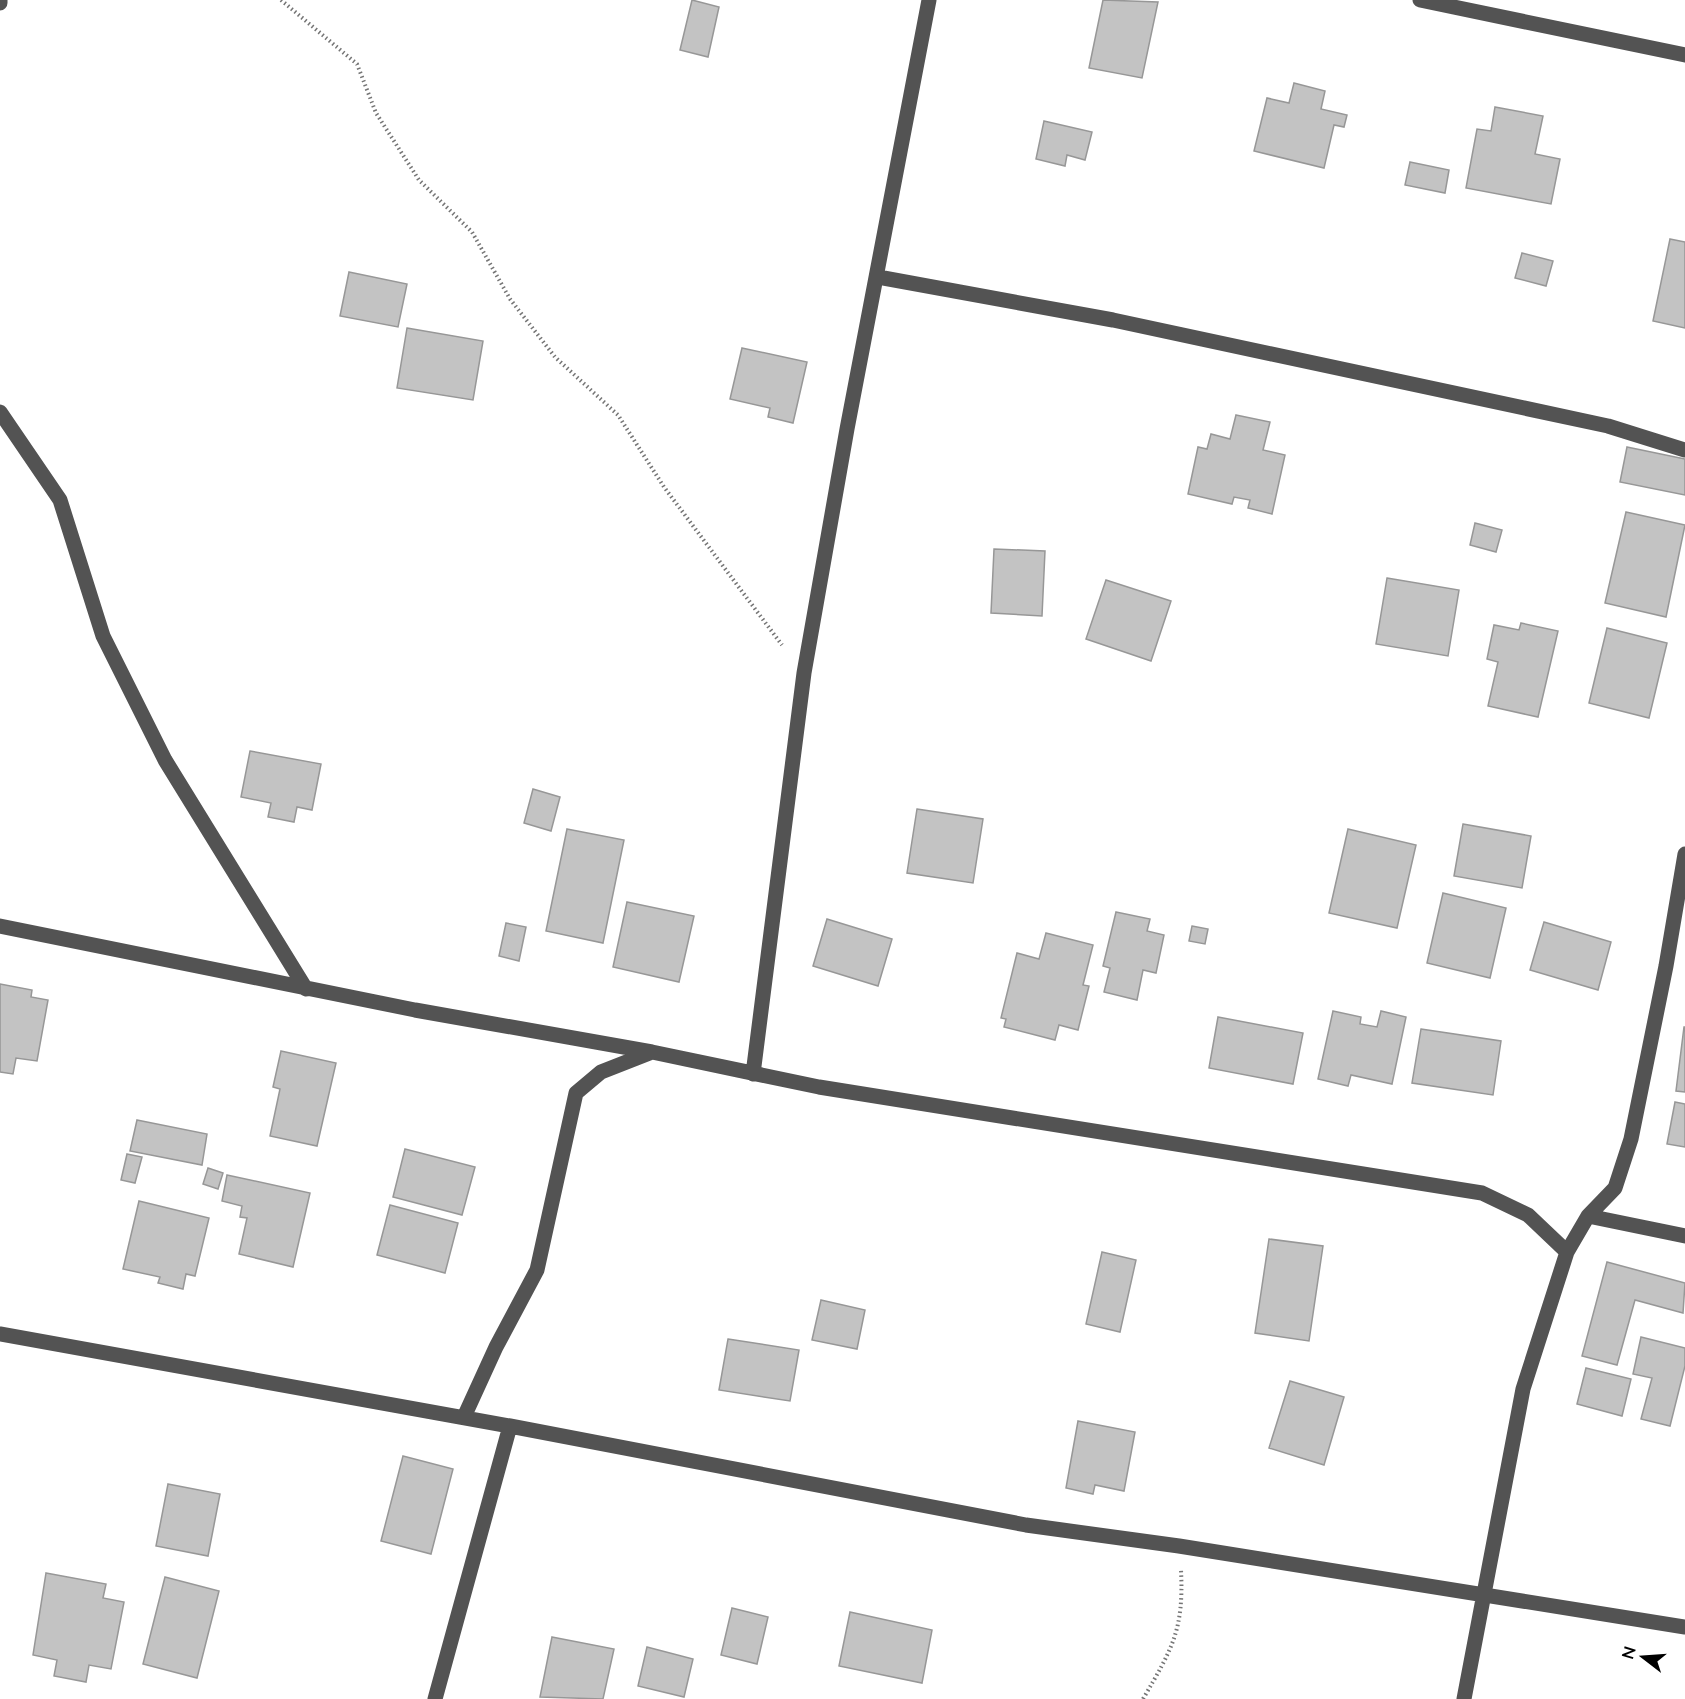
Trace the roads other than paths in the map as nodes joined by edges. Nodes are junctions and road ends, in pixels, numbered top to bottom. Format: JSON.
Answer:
{"nodes":[{"id":1,"x":929,"y":0,"type":"edge"},
{"id":2,"x":1420,"y":0,"type":"edge"},
{"id":3,"x":1685,"y":55,"type":"edge"},
{"id":4,"x":878,"y":278,"type":"junction"},
{"id":5,"x":0,"y":412,"type":"edge"},
{"id":6,"x":1685,"y":450,"type":"edge"},
{"id":7,"x":1685,"y":854,"type":"edge"},
{"id":8,"x":0,"y":926,"type":"edge"},
{"id":9,"x":306,"y":989,"type":"junction"},
{"id":10,"x":652,"y":1052,"type":"junction"},
{"id":11,"x":753,"y":1074,"type":"junction"},
{"id":12,"x":1588,"y":1216,"type":"junction"},
{"id":13,"x":1685,"y":1236,"type":"edge"},
{"id":14,"x":1567,"y":1252,"type":"junction"},
{"id":15,"x":0,"y":1334,"type":"edge"},
{"id":16,"x":464,"y":1417,"type":"junction"},
{"id":17,"x":510,"y":1426,"type":"junction"},
{"id":18,"x":1484,"y":1593,"type":"junction"},
{"id":19,"x":1685,"y":1627,"type":"edge"},
{"id":20,"x":435,"y":1699,"type":"edge"},
{"id":21,"x":1464,"y":1699,"type":"edge"}],
"edges":[{"from":1,"to":4,"type":"street"},
{"from":2,"to":3,"type":"street"},
{"from":4,"to":6,"type":"street"},
{"from":4,"to":11,"type":"street"},
{"from":5,"to":9,"type":"street"},
{"from":7,"to":12,"type":"street"},
{"from":8,"to":9,"type":"street"},
{"from":9,"to":10,"type":"street"},
{"from":10,"to":11,"type":"street"},
{"from":10,"to":16,"type":"street"},
{"from":11,"to":14,"type":"street"},
{"from":12,"to":13,"type":"street"},
{"from":12,"to":14,"type":"street"},
{"from":14,"to":18,"type":"street"},
{"from":15,"to":16,"type":"street"},
{"from":16,"to":17,"type":"street"},
{"from":17,"to":18,"type":"street"},
{"from":17,"to":20,"type":"street"},
{"from":18,"to":19,"type":"street"},
{"from":18,"to":21,"type":"street"}]}
